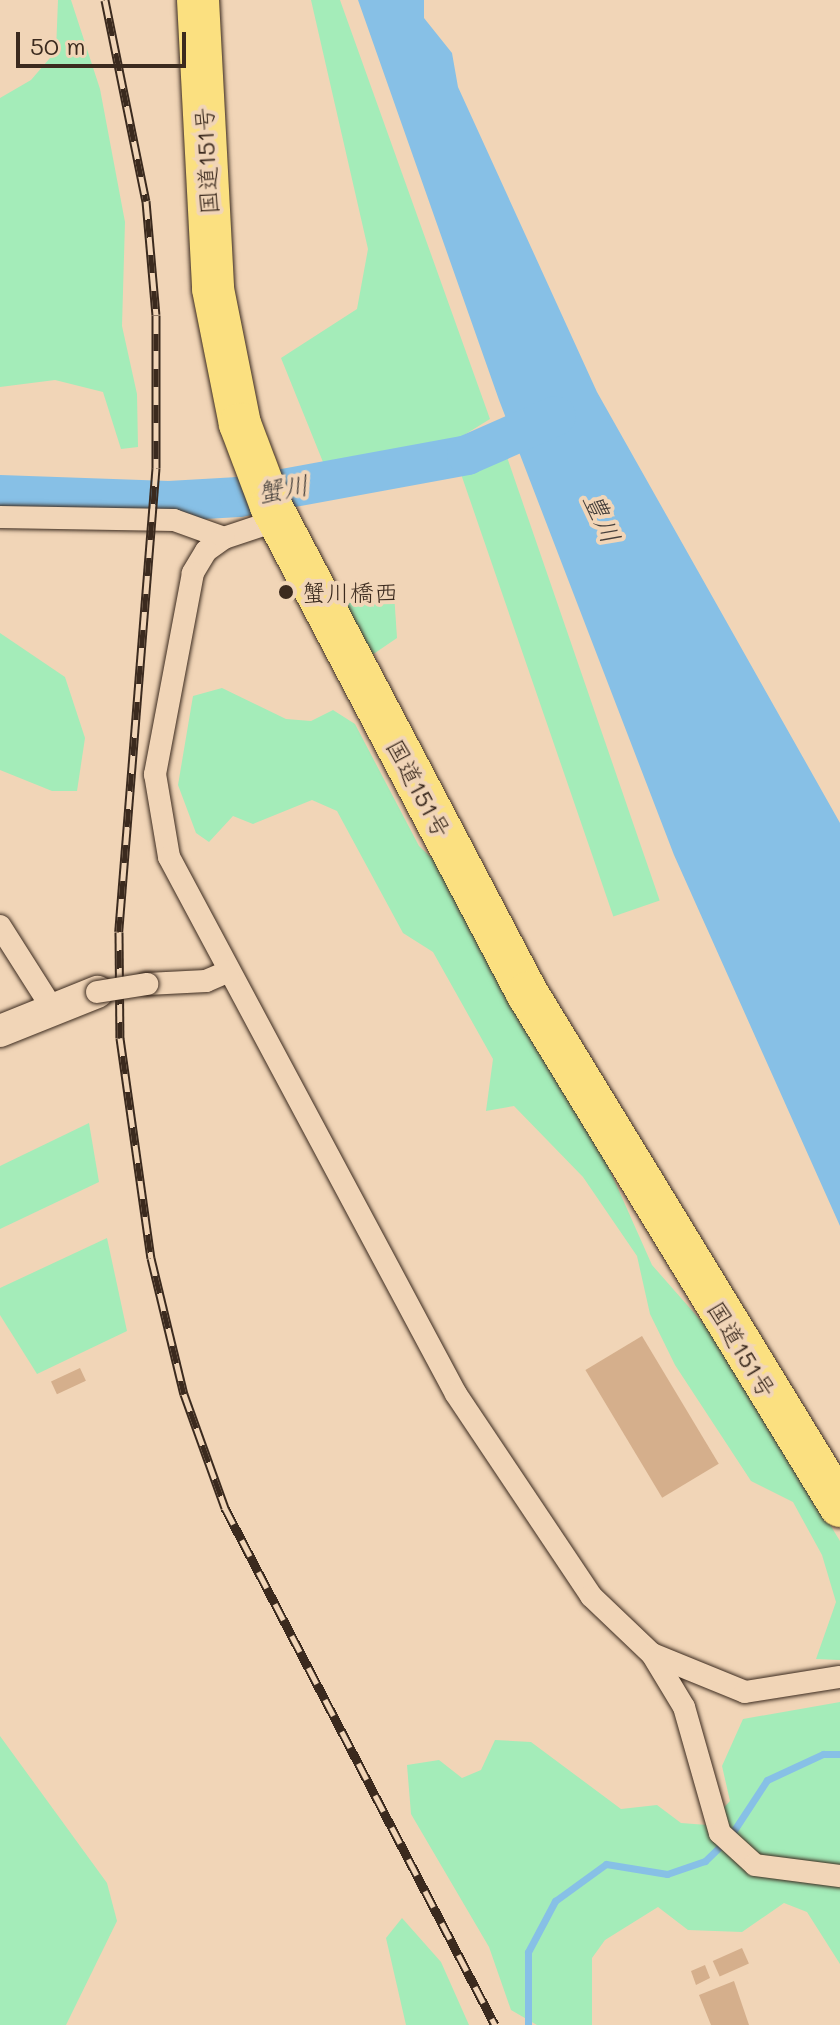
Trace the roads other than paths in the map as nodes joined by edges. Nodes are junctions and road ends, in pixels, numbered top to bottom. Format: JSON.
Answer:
{"nodes":[{"id":1,"x":198,"y":0,"type":"edge"},
{"id":2,"x":275,"y":513,"type":"junction"},
{"id":3,"x":0,"y":517,"type":"edge"},
{"id":4,"x":224,"y":538,"type":"junction"},
{"id":5,"x":0,"y":926,"type":"edge"},
{"id":6,"x":229,"y":971,"type":"junction"},
{"id":7,"x":97,"y":992,"type":"joint"},
{"id":8,"x":52,"y":1008,"type":"junction"},
{"id":9,"x":0,"y":1031,"type":"edge"},
{"id":10,"x":840,"y":1506,"type":"edge"},
{"id":11,"x":652,"y":1654,"type":"junction"},
{"id":12,"x":840,"y":1677,"type":"edge"},
{"id":13,"x":840,"y":1876,"type":"edge"}],
"edges":[{"from":1,"to":2,"type":"highway","name":"国道151号"},
{"from":2,"to":4,"type":"street"},
{"from":2,"to":10,"type":"highway","name":"国道151号"},
{"from":3,"to":4,"type":"street"},
{"from":4,"to":6,"type":"street"},
{"from":5,"to":8,"type":"street"},
{"from":6,"to":7,"type":"street","bridge":true},
{"from":6,"to":11,"type":"street"},
{"from":7,"to":8,"type":"street"},
{"from":8,"to":9,"type":"street"},
{"from":11,"to":12,"type":"street"},
{"from":11,"to":13,"type":"street"}]}
